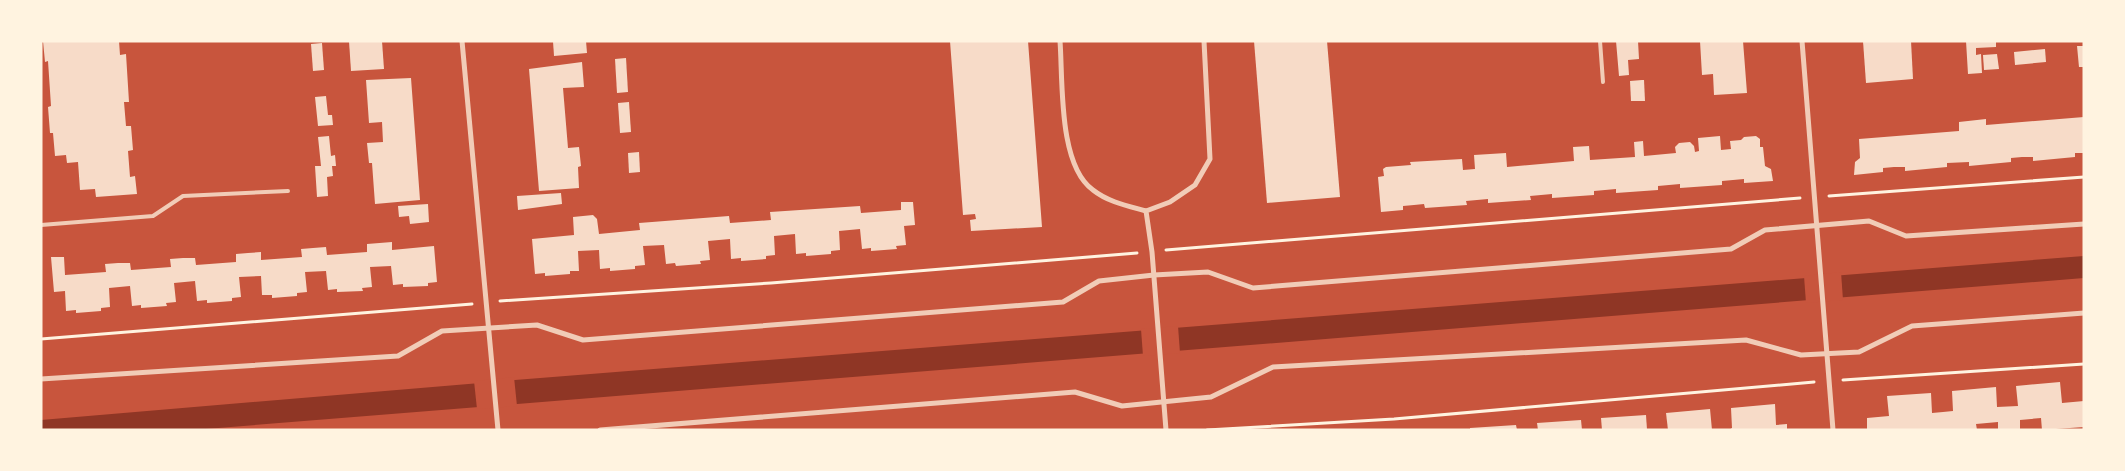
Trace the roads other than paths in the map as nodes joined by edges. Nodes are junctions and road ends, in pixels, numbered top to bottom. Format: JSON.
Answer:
{"nodes":[{"id":1,"x":462,"y":41,"type":"edge"},
{"id":2,"x":1060,"y":41,"type":"edge"},
{"id":3,"x":1204,"y":41,"type":"edge"},
{"id":4,"x":1600,"y":41,"type":"edge"},
{"id":5,"x":1802,"y":41,"type":"edge"},
{"id":6,"x":1603,"y":82,"type":"dead end"},
{"id":7,"x":288,"y":191,"type":"dead end"},
{"id":8,"x":1146,"y":211,"type":"junction"},
{"id":9,"x":2084,"y":224,"type":"edge"},
{"id":10,"x":41,"y":226,"type":"edge"},
{"id":11,"x":1818,"y":226,"type":"junction"},
{"id":12,"x":1154,"y":275,"type":"junction"},
{"id":13,"x":2084,"y":313,"type":"edge"},
{"id":14,"x":489,"y":328,"type":"junction"},
{"id":15,"x":1827,"y":354,"type":"junction"},
{"id":16,"x":41,"y":379,"type":"edge"},
{"id":17,"x":1164,"y":402,"type":"junction"},
{"id":18,"x":498,"y":430,"type":"edge"},
{"id":19,"x":600,"y":430,"type":"edge"},
{"id":20,"x":1166,"y":430,"type":"edge"},
{"id":21,"x":1833,"y":430,"type":"edge"}],
"edges":[{"from":1,"to":14,"type":"street"},
{"from":2,"to":8,"type":"street"},
{"from":3,"to":8,"type":"street"},
{"from":4,"to":6,"type":"lane"},
{"from":5,"to":11,"type":"street"},
{"from":7,"to":10,"type":"lane"},
{"from":8,"to":12,"type":"street"},
{"from":9,"to":11,"type":"street"},
{"from":11,"to":12,"type":"street"},
{"from":11,"to":15,"type":"street"},
{"from":12,"to":14,"type":"street"},
{"from":12,"to":17,"type":"street"},
{"from":13,"to":15,"type":"street"},
{"from":14,"to":16,"type":"street"},
{"from":14,"to":18,"type":"street"},
{"from":15,"to":17,"type":"street"},
{"from":15,"to":21,"type":"street"},
{"from":17,"to":19,"type":"street"},
{"from":17,"to":20,"type":"street"}]}
